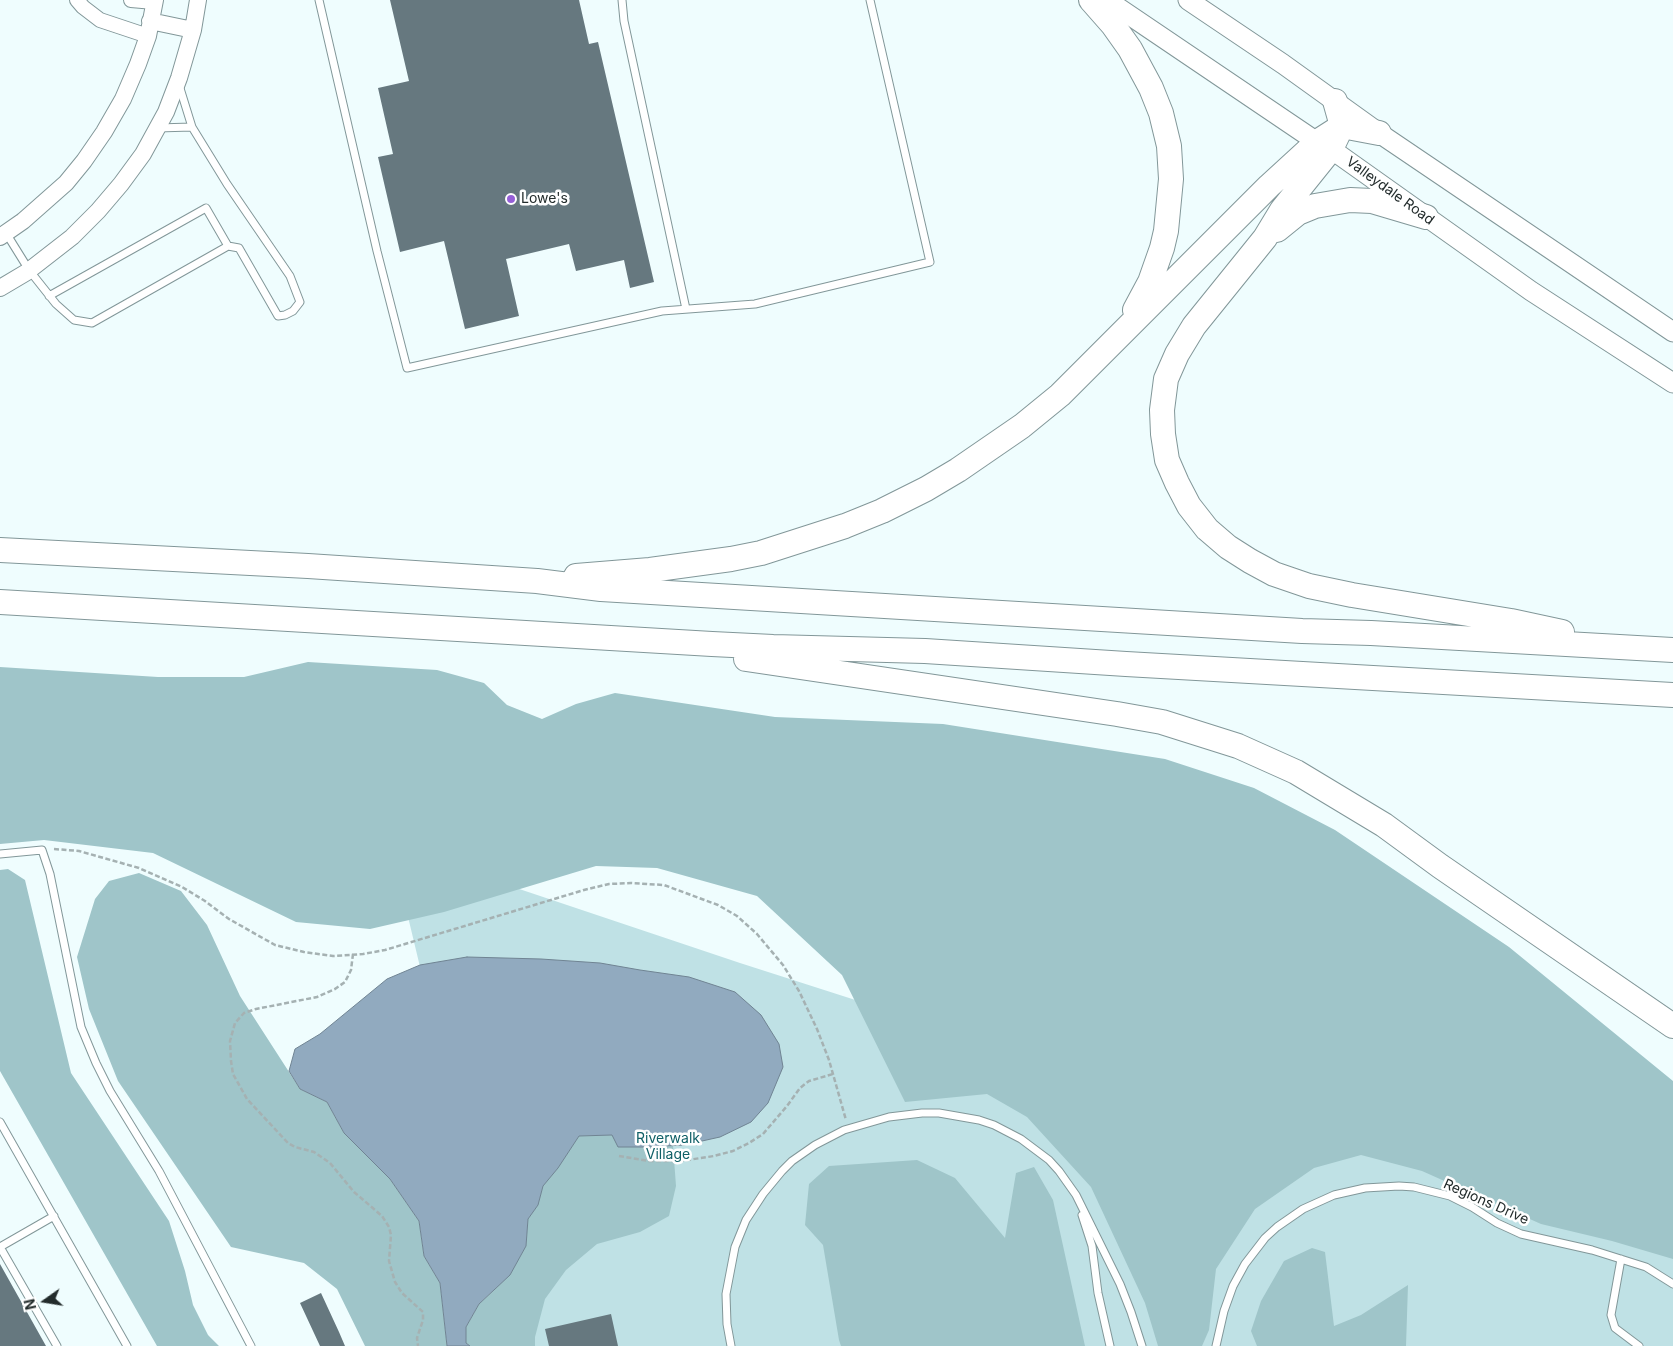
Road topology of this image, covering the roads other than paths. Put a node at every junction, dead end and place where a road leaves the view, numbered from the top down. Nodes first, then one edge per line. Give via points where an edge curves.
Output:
1 (77, 0) edge
2 (131, 0) edge
3 (198, 0) edge
4 (319, 0) edge
5 (622, 0) edge
6 (870, 0) edge
7 (1091, 0) edge
8 (1107, 0) edge
9 (1188, 0) edge
10 (154, 1) edge
11 (149, 29) junction
12 (193, 30) junction
13 (178, 81) junction
14 (1336, 101) junction
15 (192, 126) junction
16 (1342, 126) junction
17 (157, 128) junction
18 (1379, 133) junction
19 (1324, 145) junction
20 (1426, 218) junction
21 (3, 235) edge
22 (1265, 238) junction
23 (228, 246) junction
24 (29, 270) junction
25 (0, 288) edge
26 (49, 296) junction
27 (686, 310) junction
28 (1128, 326) junction
29 (1673, 332) edge
30 (1673, 383) edge
31 (0, 550) edge
32 (537, 581) junction
33 (0, 602) edge
34 (649, 640) junction
35 (1604, 646) junction
36 (1673, 650) edge
37 (1673, 695) edge
38 (0, 854) edge
39 (1673, 1026) edge
40 (0, 1122) edge
41 (1076, 1195) junction
42 (54, 1216) junction
43 (0, 1247) edge
44 (1621, 1259) junction
45 (1673, 1284) edge
46 (57, 1346) edge
47 (127, 1346) edge
48 (251, 1346) edge
49 (731, 1346) edge
50 (1110, 1346) edge
51 (1142, 1346) edge
52 (1216, 1346) edge
53 (1639, 1346) edge

1 - 11 street via 100,20
2 - 10 street
3 - 12 street
4 - 27 lane via 407,368 662,311
5 - 27 lane
6 - 27 lane via 930,262 755,304
7 - 28 highway via 1130,49 1151,88 1169,146 1171,179 1166,231 1150,282
8 - 19 main road, Valleydale Road
9 - 14 main road
10 - 11 street
11 - 12 street
11 - 21 street via 123,99 84,161 44,203
12 - 13 street
13 - 15 lane
13 - 17 street
14 - 16 highway
14 - 18 main road
15 - 17 lane
15 - 23 lane via 290,276 300,302 293,310 278,316 239,248
16 - 18 highway
16 - 19 highway
17 - 24 street via 143,154 98,211 72,237
18 - 29 main road
19 - 20 main road, Valleydale Road
19 - 22 highway
19 - 28 highway via 1270,186
20 - 22 highway via 1372,201 1350,200 1315,206 1298,213
20 - 30 main road, Valleydale Road
21 - 24 lane
22 - 35 highway via 1194,326 1166,379 1162,410 1167,460 1189,506 1207,529 1250,561 1274,574 1309,586 1511,621 1563,632
23 - 26 lane via 92,323 74,320
23 - 26 lane via 206,208
24 - 25 street
24 - 26 lane
28 - 32 highway via 1060,395 1022,426 958,470 882,511 806,540 731,560
31 - 32 highway
32 - 35 highway via 601,589
33 - 34 highway
34 - 37 highway via 924,651
34 - 39 highway via 748,660 1162,722 1238,746 1296,772 1384,825
35 - 36 highway
38 - 48 lane via 42,850 50,874 81,1027 96,1063 159,1171
40 - 42 lane
41 - 49 lane via 1059,1171 1036,1150 1021,1139 979,1120 953,1114 922,1113 889,1117 849,1128 792,1161 763,1194 746,1220 735,1247 726,1294
41 - 50 lane via 1092,1246
41 - 51 lane via 1120,1284
42 - 43 lane
42 - 47 lane
43 - 46 lane
44 - 45 lane, Regions Drive via 1646,1267
44 - 52 lane, Regions Drive via 1521,1234 1450,1196 1414,1187 1355,1189 1327,1197 1303,1209 1277,1227 1255,1250 1233,1286
44 - 53 lane via 1611,1315 1615,1328

